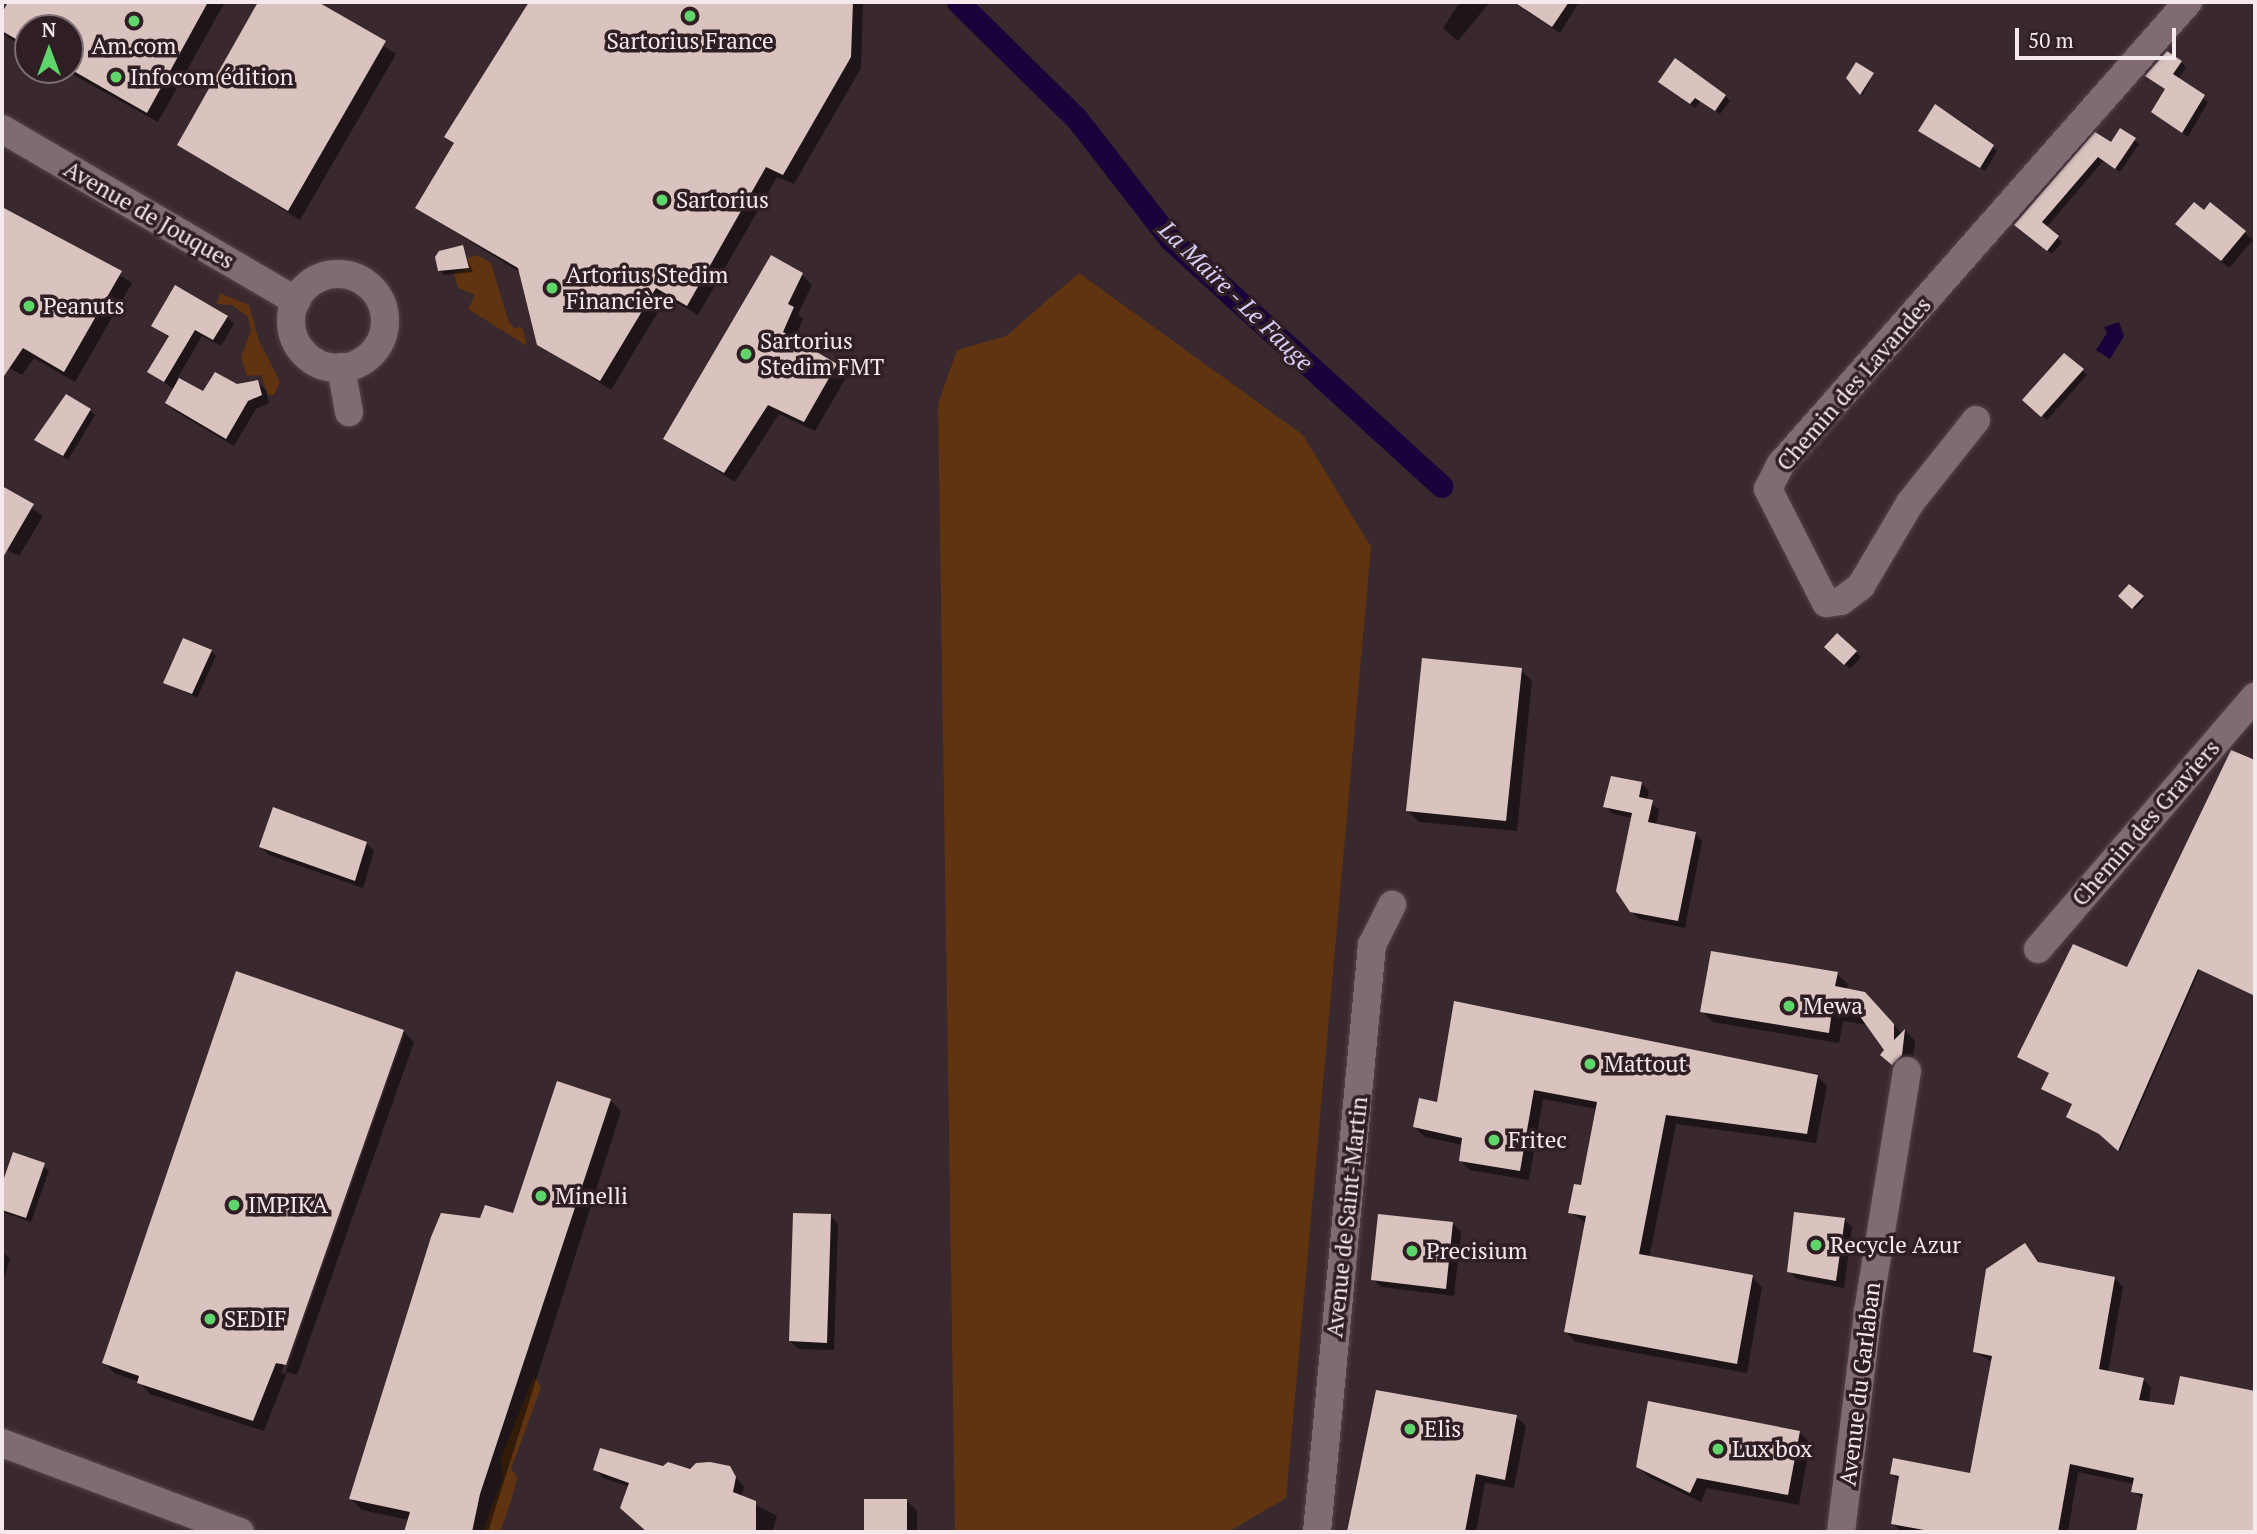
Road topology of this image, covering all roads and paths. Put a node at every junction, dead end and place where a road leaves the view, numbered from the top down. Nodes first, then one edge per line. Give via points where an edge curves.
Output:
1 (2188, 2) edge
2 (2, 129) edge
3 (296, 301) junction
4 (341, 367) junction
5 (349, 412) dead end
6 (1976, 420) dead end
7 (2255, 697) edge
8 (1392, 905) dead end
9 (2038, 949) dead end
10 (1907, 1071) dead end
11 (2, 1443) edge
12 (240, 1532) edge
13 (1317, 1532) edge
14 (1841, 1532) edge

1 - 6 street, Chemin des Lavandes via 1781,464 1768,489 1826,603 1841,601 1861,586 1910,503
2 - 3 street, Avenue de Jouques
3 - 4 street via 291,323 297,345 317,363
3 - 4 street via 305,288 339,274 355,277 379,297 385,316 378,347 356,365
4 - 5 street
7 - 9 street, Chemin des Graviers
8 - 13 street, Avenue de Saint-Martin via 1372,945
10 - 14 street, Avenue du Garlaban via 1868,1312
11 - 12 street

